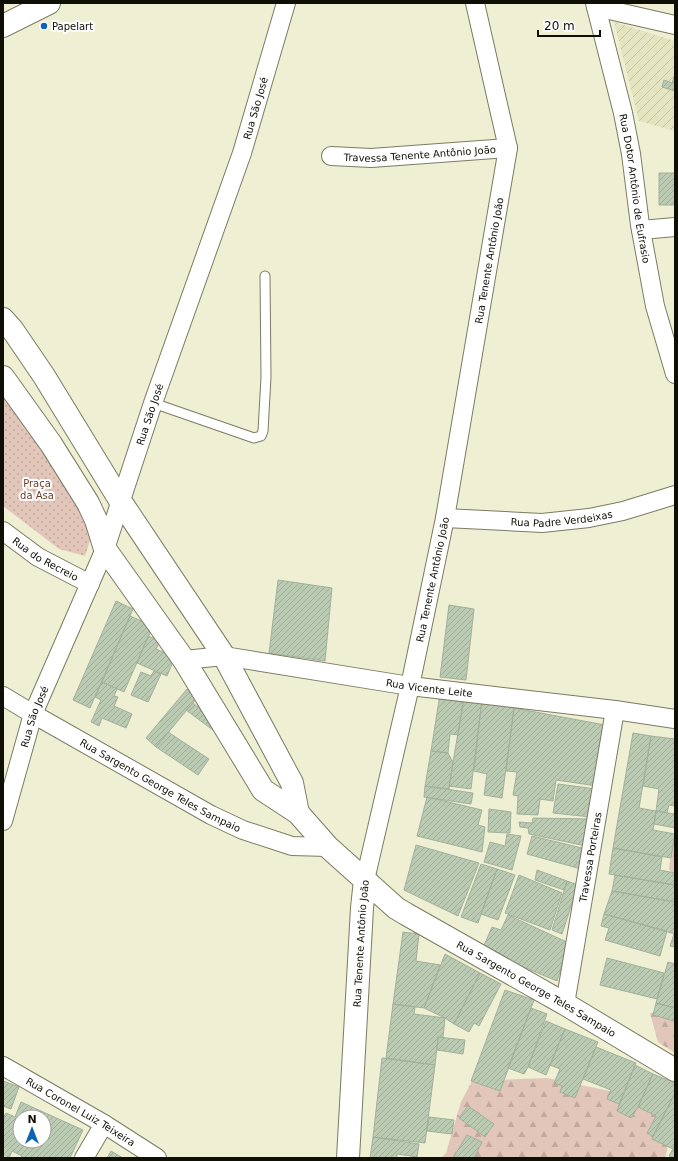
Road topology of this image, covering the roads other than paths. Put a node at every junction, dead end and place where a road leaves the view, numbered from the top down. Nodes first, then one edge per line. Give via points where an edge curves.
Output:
1 (49, 3) edge
2 (286, 3) edge
3 (475, 3) edge
4 (596, 5) edge
5 (675, 24) edge
6 (3, 26) edge
7 (508, 148) junction
8 (331, 156) dead end
9 (675, 227) edge
10 (641, 230) junction
11 (264, 276) dead end
12 (3, 319) edge
13 (675, 374) edge
14 (3, 377) edge
15 (153, 403) junction
16 (675, 495) edge
17 (121, 502) junction
18 (445, 518) junction
19 (3, 531) edge
20 (105, 549) junction
21 (90, 584) junction
22 (224, 656) junction
23 (184, 660) junction
24 (410, 686) junction
25 (3, 696) edge
26 (615, 710) junction
27 (34, 714) junction
28 (675, 719) edge
29 (298, 812) junction
30 (3, 821) edge
31 (328, 847) junction
32 (365, 880) junction
33 (565, 1004) junction
34 (3, 1066) edge
35 (675, 1070) edge
36 (104, 1124) junction
37 (84, 1158) edge
38 (157, 1158) edge
39 (348, 1158) edge

1 - 6 main road
2 - 15 street, Rua São José via 242,153
3 - 7 street, Rua Tenente Antônio João
4 - 5 street
4 - 10 street, Rua Dotor Antônio de Eufrasio via 623,113
7 - 8 street, Travessa Tenente Antônio João via 371,158
7 - 18 street, Rua Tenente Antônio João
9 - 10 street
10 - 13 street, Rua Dotor Antônio de Eufrasio via 655,306
11 - 15 lane via 266,377 264,431 261,436 250,437
12 - 17 main road via 44,376
14 - 20 main road via 51,444 88,503
15 - 17 street, Rua São José
16 - 18 street, Rua Padre Verdeixas via 623,512 542,523
17 - 20 street, Rua São José
17 - 22 main road
18 - 24 street, Rua Tenente Antônio João
19 - 21 street, Rua do Recreio via 38,557
20 - 21 street, Rua São José
20 - 23 main road
21 - 27 street, Rua São José
22 - 23 street, Rua Vicente Leite
22 - 24 street, Rua Vicente Leite
22 - 29 main road via 292,783
23 - 29 main road via 264,790
24 - 26 street, Rua Vicente Leite
24 - 32 street, Rua Tenente Antônio João
25 - 27 street, Rua Sargento George Teles Sampaio
26 - 28 street, Rua Vicente Leite
26 - 33 street, Travessa Porteiras
27 - 30 street, Rua São José
27 - 31 street, Rua Sargento George Teles Sampaio via 211,815 243,830 292,846
29 - 31 main road, Rua Sargento George Teles Sampaio
31 - 32 main road, Rua Sargento George Teles Sampaio
32 - 33 main road, Rua Sargento George Teles Sampaio via 396,908
32 - 39 main road, Rua Tenente Antônio João
33 - 35 main road, Rua Sargento George Teles Sampaio
34 - 36 street, Rua Coronel Luiz Teixeira
36 - 37 street
36 - 38 street, Rua Coronel Luiz Teixeira

